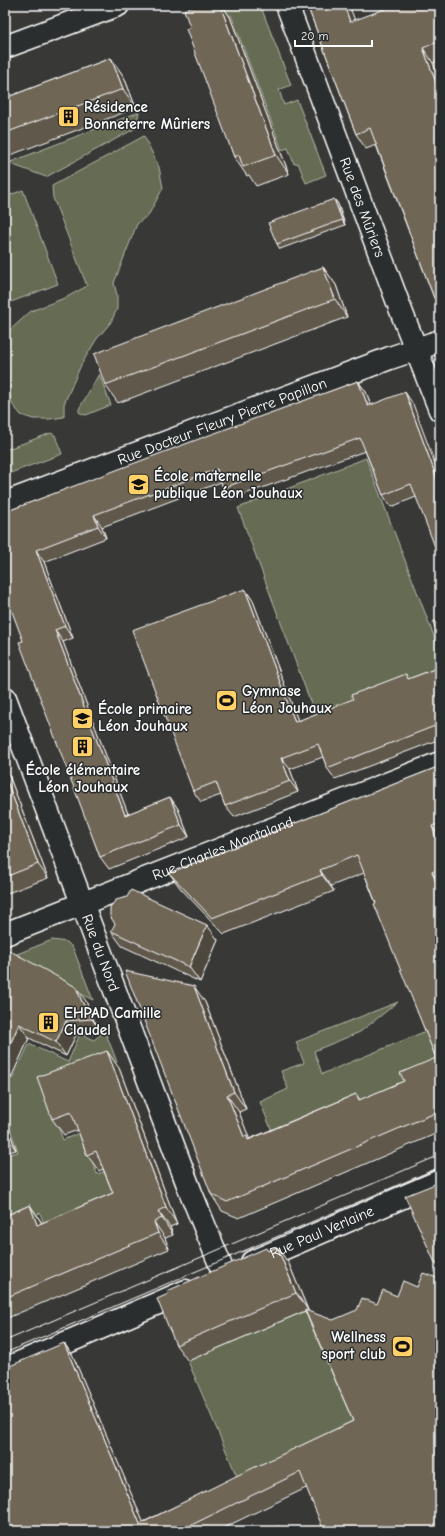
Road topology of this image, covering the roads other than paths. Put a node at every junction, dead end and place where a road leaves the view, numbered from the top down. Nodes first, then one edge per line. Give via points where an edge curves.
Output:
1 (118, 5) edge
2 (287, 5) edge
3 (5, 47) edge
4 (440, 341) edge
5 (416, 349) junction
6 (440, 410) edge
7 (5, 504) edge
8 (5, 698) edge
9 (440, 763) edge
10 (83, 904) junction
11 (5, 934) edge
12 (440, 1181) edge
13 (224, 1274) junction
14 (5, 1369) edge

1 - 3 street
2 - 5 street, Rue des Mûriers
4 - 5 street, Rue Docteur Fleury Pierre Papillon
5 - 6 street, Rue des Mûriers
5 - 7 street, Rue Docteur Fleury Pierre Papillon
8 - 10 street, Rue du Nord
9 - 10 street, Rue Charles Montaland
10 - 11 street, Rue Charles Montaland
10 - 13 street, Rue du Nord
12 - 13 street, Rue Paul Verlaine
13 - 14 street, Rue Paul Verlaine

